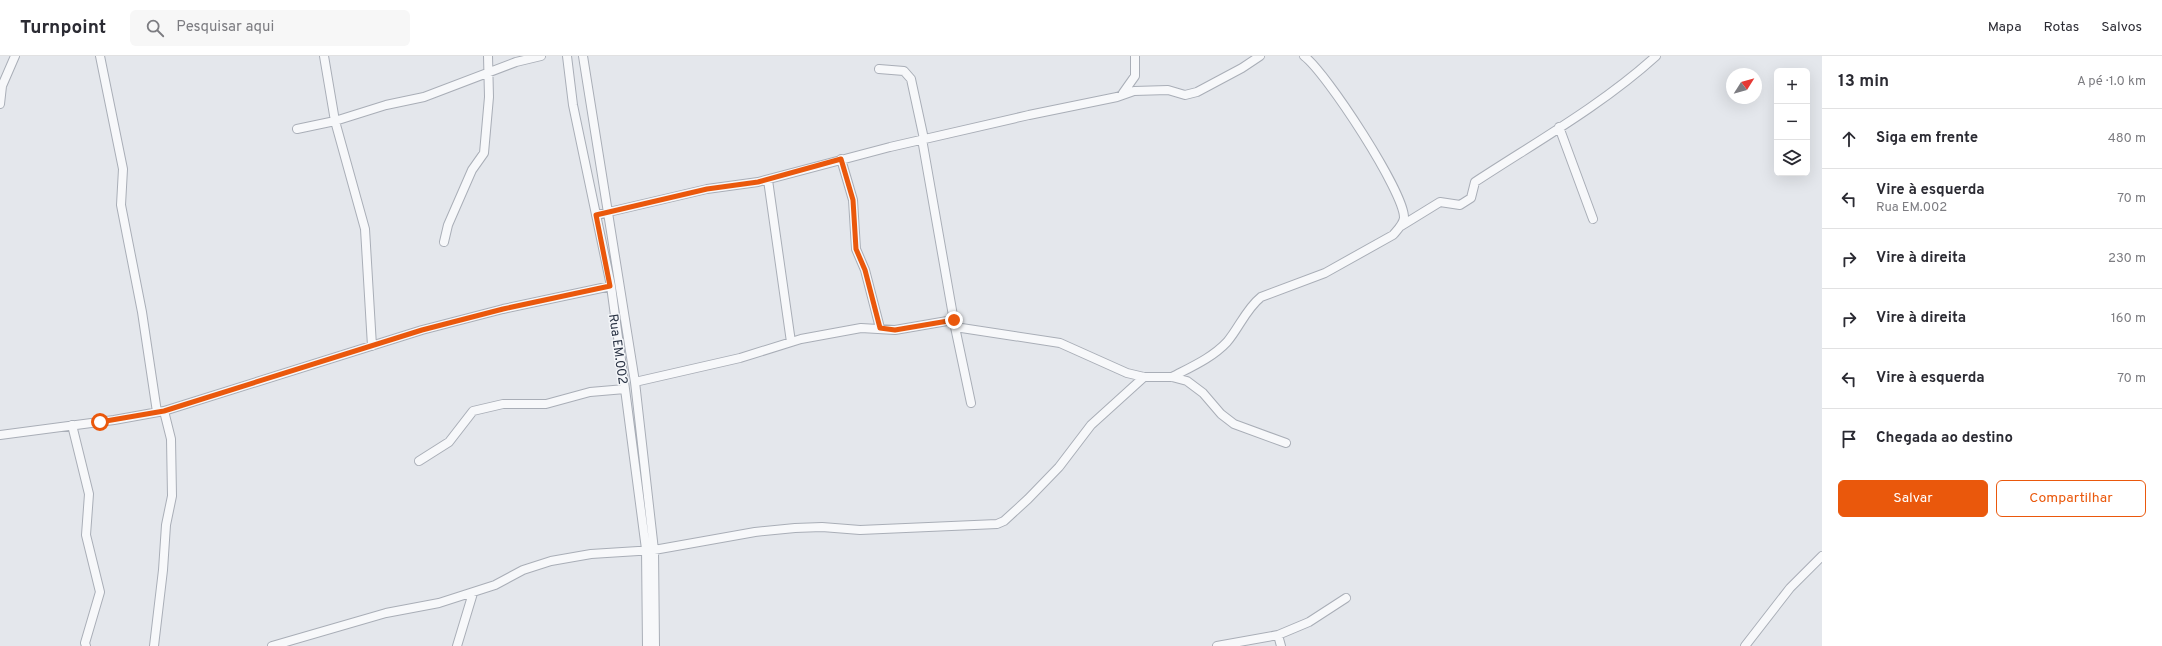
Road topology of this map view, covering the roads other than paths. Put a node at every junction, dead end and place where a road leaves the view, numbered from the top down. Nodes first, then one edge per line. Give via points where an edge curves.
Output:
1 (15, 56) edge
2 (100, 56) edge
3 (324, 56) edge
4 (488, 56) edge
5 (540, 56) edge
6 (567, 56) edge
7 (583, 56) edge
8 (1135, 56) edge
9 (1260, 56) edge
10 (1304, 56) edge
11 (1656, 56) edge
12 (879, 69) dead end
13 (488, 74) junction
14 (1122, 95) junction
15 (0, 104) edge
16 (335, 121) junction
17 (1559, 127) junction
18 (297, 129) dead end
19 (923, 139) junction
20 (841, 159) junction
21 (768, 180) junction
22 (608, 212) junction
23 (596, 215) junction
24 (1593, 219) dead end
25 (1401, 226) junction
26 (444, 242) dead end
27 (610, 286) junction
28 (954, 323) junction
29 (880, 328) junction
30 (791, 342) junction
31 (372, 346) junction
32 (1144, 377) junction
33 (1172, 377) junction
34 (635, 382) junction
35 (625, 389) junction
36 (971, 403) dead end
37 (160, 412) junction
38 (72, 425) junction
39 (0, 435) edge
40 (1286, 443) dead end
41 (419, 461) dead end
42 (646, 549) junction
43 (654, 550) junction
44 (1822, 556) edge
45 (473, 592) junction
46 (1346, 598) dead end
47 (1278, 635) junction
48 (86, 646) edge
49 (154, 646) edge
50 (272, 646) edge
51 (457, 646) edge
52 (647, 646) edge
53 (656, 646) edge
54 (1217, 646) edge
55 (1281, 646) edge
56 (1745, 646) edge

1 - 15 street via 2,86
2 - 37 street via 123,169 122,205
3 - 16 street
4 - 13 street
5 - 13 street via 516,62
6 - 23 street, Rua EM.002 via 573,105
7 - 22 street, Rua EM.002
8 - 14 street via 1135,76
9 - 14 street via 1197,92 1185,95 1168,90 1150,89
10 - 25 street via 1327,80 1374,152 1402,206 1404,218
11 - 17 street via 1642,69
12 - 19 street via 904,71 911,79
13 - 16 street via 424,97 386,105
13 - 26 street via 489,97 484,153 472,170 448,225
14 - 19 street
16 - 18 street
16 - 31 street via 365,229
17 - 24 street
17 - 25 street via 1475,182 1471,198 1460,205 1440,202
19 - 20 street
19 - 28 street
20 - 21 street
20 - 29 street via 853,200 856,249 865,270
21 - 22 street via 707,189
21 - 30 street
22 - 23 street
22 - 34 street, Rua EM.002
23 - 27 street, Rua EM.002
25 - 33 street via 1393,235 1325,273 1261,297 1254,302 1217,352
27 - 31 street via 503,309
27 - 35 street, Rua EM.002
28 - 29 street via 895,330
28 - 32 street via 1060,343 1127,373
28 - 36 street
29 - 30 street via 861,328
30 - 34 street via 740,358
31 - 37 street
32 - 33 street
32 - 43 street via 1091,425 1059,467 1033,493 1004,521 997,524 860,530 795,528 755,532
33 - 40 street via 1186,381 1203,392 1234,424
34 - 43 street, Rua EM.002
35 - 41 street via 590,392 546,404 503,404 473,412 449,442
35 - 42 street, Rua EM.002
37 - 38 street
37 - 49 street via 171,439 172,496 166,525
38 - 39 street
38 - 48 street via 89,494 86,535 100,592 84,643
42 - 43 street
42 - 45 street via 551,561
42 - 52 street, Rua EM.002
43 - 53 street, Rua EM.002
44 - 56 street via 1790,588
45 - 50 street via 439,603 386,613
45 - 51 street
46 - 47 street via 1308,622
47 - 54 street
47 - 55 street

